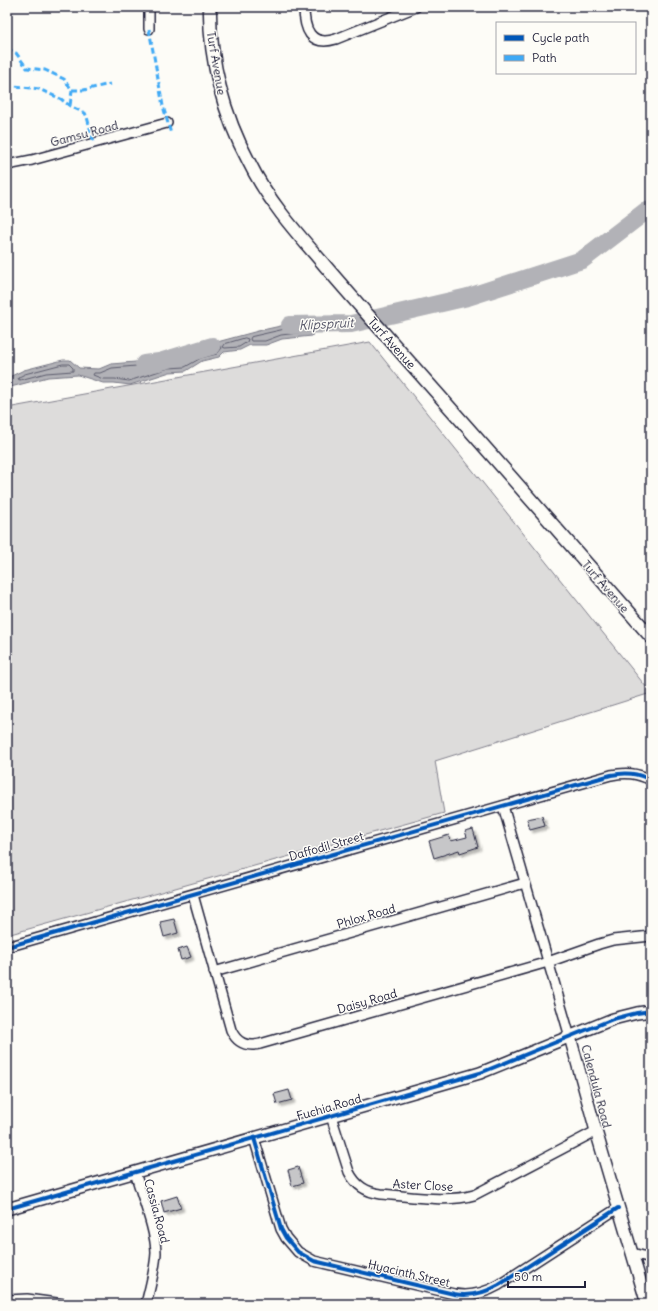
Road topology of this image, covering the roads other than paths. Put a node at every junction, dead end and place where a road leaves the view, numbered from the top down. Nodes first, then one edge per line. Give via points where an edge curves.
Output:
1 (149, 7) edge
2 (210, 7) edge
3 (304, 7) edge
4 (416, 7) edge
5 (149, 29) dead end
6 (167, 123) dead end
7 (7, 165) edge
8 (651, 637) edge
9 (651, 780) edge
10 (503, 806) junction
11 (525, 883) junction
12 (193, 895) junction
13 (651, 936) edge
14 (7, 947) edge
15 (548, 962) junction
16 (214, 972) junction
17 (651, 1011) edge
18 (570, 1037) junction
19 (331, 1116) junction
20 (596, 1131) junction
21 (254, 1138) junction
22 (134, 1172) junction
23 (618, 1208) junction
24 (7, 1209) edge
25 (632, 1253) junction
26 (651, 1258) edge
27 (7, 1300) edge
28 (648, 1303) edge
29 (64, 1304) edge
30 (146, 1304) edge

1 - 5 street
2 - 8 main road, Turf Avenue via 212,44 219,82 230,118 249,164 274,204 342,286
3 - 4 street via 309,34 324,42
6 - 7 street, Gamsu Road
9 - 10 street, Daffodil Street via 632,773 619,774
10 - 11 street, Calendula Road
10 - 12 street, Daffodil Street
11 - 15 street, Calendula Road
11 - 16 street, Phlox Road
12 - 14 street, Daffodil Street
12 - 16 street, Daisy Road
13 - 15 street, Daisy Road via 613,940
15 - 16 street, Daisy Road via 255,1045 243,1044 233,1035
15 - 18 street, Calendula Road
17 - 18 street, Fuchia Road via 613,1019
18 - 19 street, Fuchia Road via 480,1073
18 - 20 street, Calendula Road
19 - 20 street, Aster Close via 349,1172 359,1186 373,1193 455,1199 474,1195
19 - 21 street, Fuchia Road
20 - 23 street, Calendula Road
21 - 22 street, Fuchia Road
21 - 23 street, Hyacinth Street via 277,1219 286,1238 298,1252 314,1261 454,1294 484,1293
22 - 24 street, Fuchia Road
22 - 30 street, Cassia Road via 156,1251
23 - 25 street, Calendula Road
25 - 26 street
25 - 28 street, Calendula Road
27 - 29 street via 27,1299

